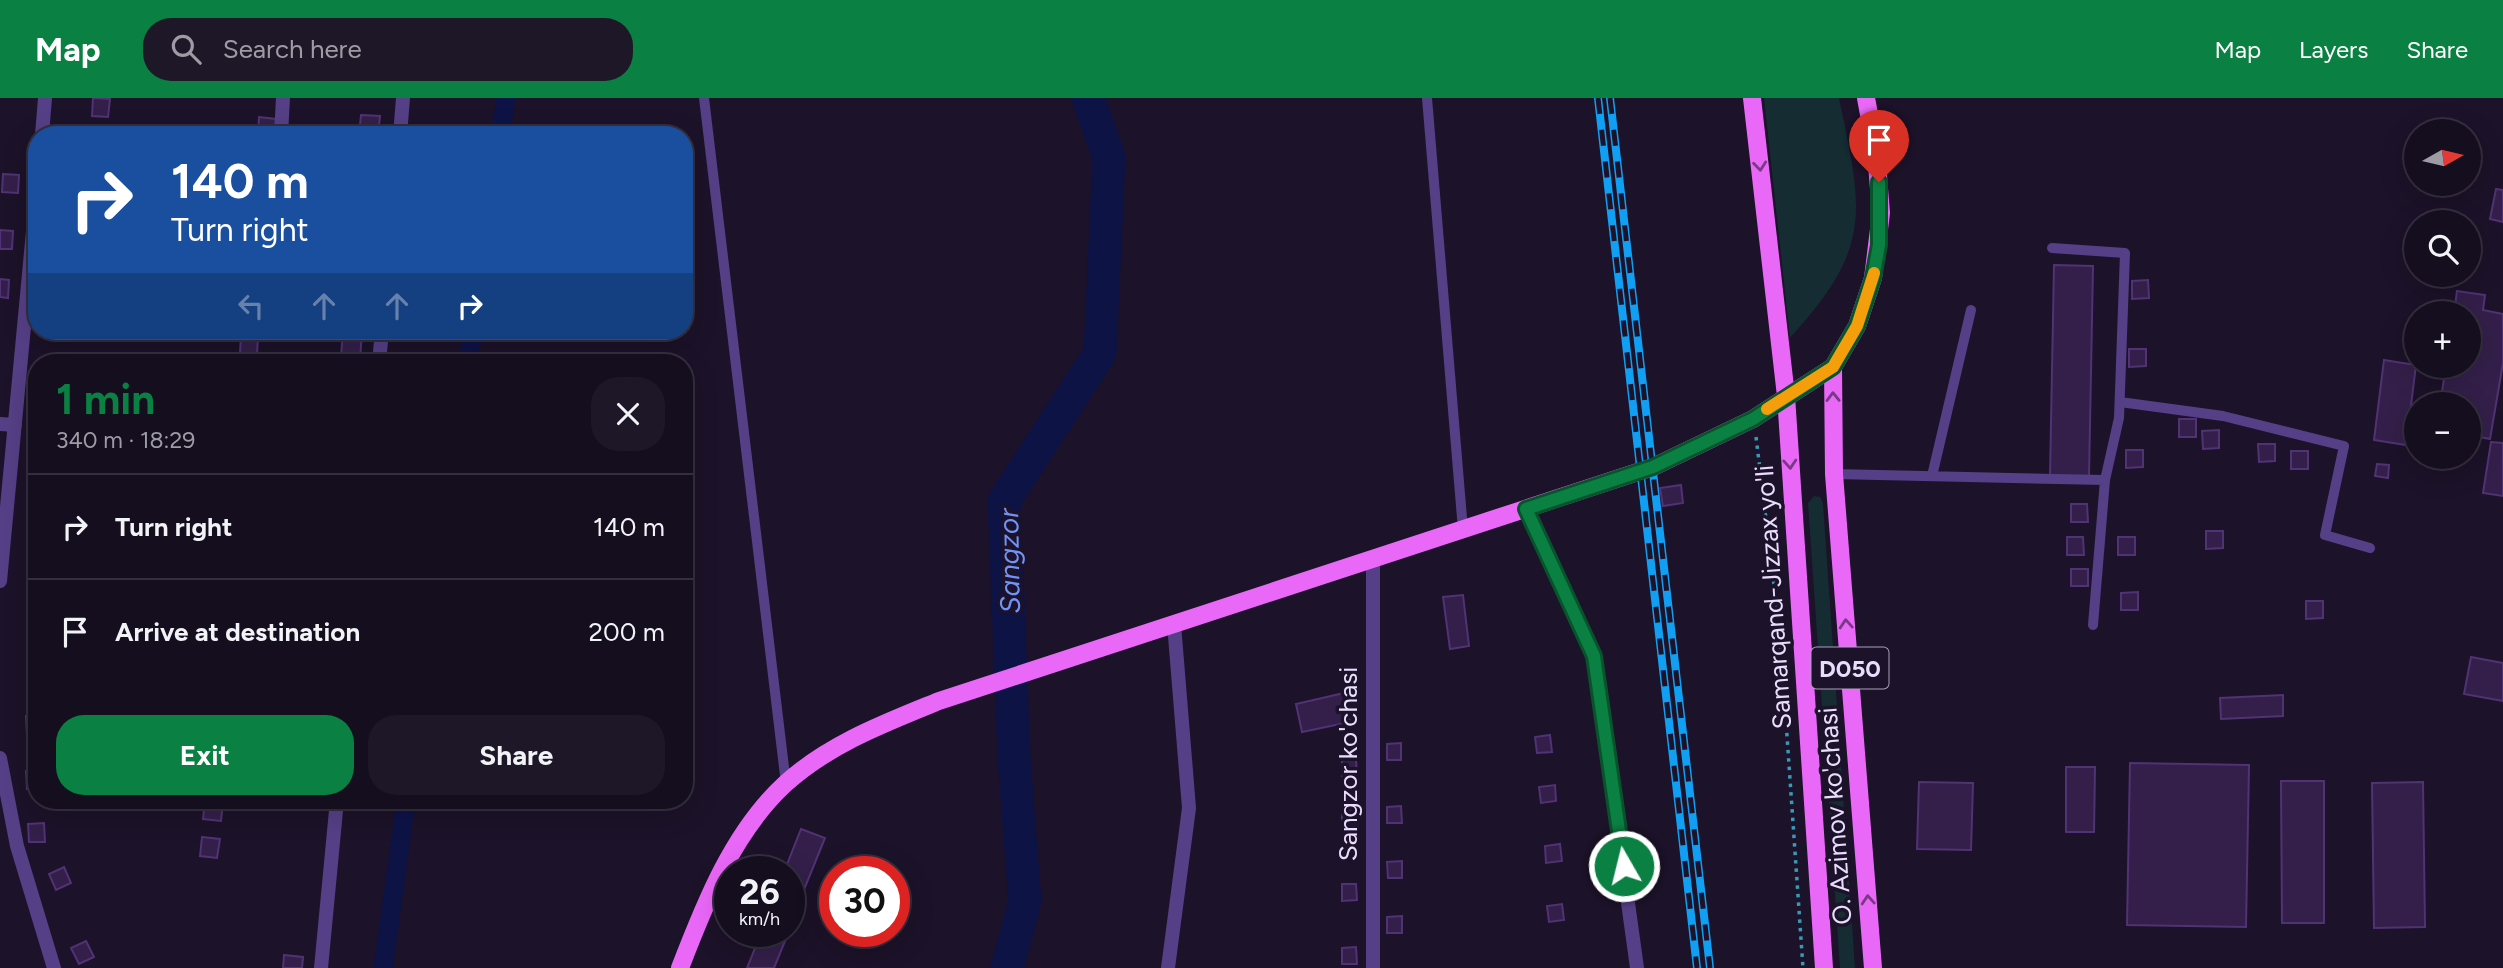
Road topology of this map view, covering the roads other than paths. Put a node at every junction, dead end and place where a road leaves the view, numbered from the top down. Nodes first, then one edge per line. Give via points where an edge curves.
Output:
1 (45, 98) edge
2 (284, 98) edge
3 (403, 98) edge
4 (704, 98) edge
5 (1427, 98) edge
6 (1752, 98) edge
7 (1866, 98) edge
8 (43, 126) edge
9 (282, 126) edge
10 (401, 126) edge
11 (2052, 248) dead end
12 (28, 260) edge
13 (1971, 310) dead end
14 (1833, 367) junction
15 (1786, 396) junction
16 (2120, 402) junction
17 (7, 424) edge
18 (1834, 474) junction
19 (1932, 476) junction
20 (2105, 480) junction
21 (1526, 509) junction
22 (1463, 530) junction
23 (2370, 548) dead end
24 (1373, 559) junction
25 (0, 580) edge
26 (1174, 624) junction
27 (2093, 625) dead end
28 (0, 758) edge
29 (786, 784) junction
30 (336, 809) edge
31 (54, 968) edge
32 (321, 968) edge
33 (680, 968) edge
34 (1168, 968) edge
35 (1373, 968) edge
36 (1637, 968) edge
37 (1824, 968) edge
38 (1873, 968) edge

1 - 8 street
2 - 9 street
3 - 10 street
4 - 29 lane
5 - 22 lane
6 -> 15 main road, Samarqand-Jizzax yo'li / D050
7 - 14 main road, D050 via 1879,182 1879,245 1861,314
11 - 16 lane via 2125,253
12 - 17 street
13 - 19 lane
14 - 15 main road
18 -> 14 main road, O. Azimov ko'chasi / D050
15 - 21 main road via 1753,419 1653,467
15 -> 37 main road, Samarqand-Jizzax yo'li / D050
16 - 20 lane
16 - 23 lane via 2223,416 2344,446 2325,535
17 - 25 street
18 - 19 lane
38 -> 18 main road, O. Azimov ko'chasi / D050
19 - 20 lane
20 - 27 lane
21 - 22 main road
21 - 36 street via 1594,656
22 - 24 main road
24 - 26 main road
24 - 35 street, Sangzor ko'chasi
26 - 29 main road via 939,701 861,734
26 - 34 street via 1189,808
28 - 31 street via 17,846
29 - 33 main road via 732,854
30 - 32 street

